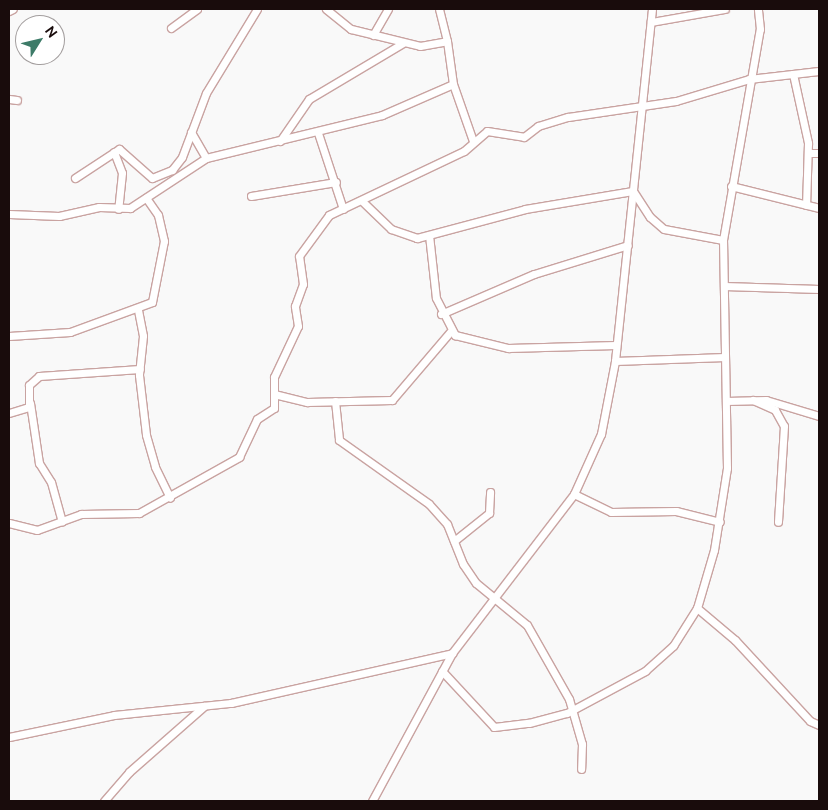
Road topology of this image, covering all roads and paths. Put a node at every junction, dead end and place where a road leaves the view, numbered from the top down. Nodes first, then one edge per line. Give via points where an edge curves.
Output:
1 (13, 9) edge
2 (197, 9) edge
3 (257, 9) edge
4 (326, 9) edge
5 (388, 9) edge
6 (439, 9) edge
7 (652, 9) edge
8 (725, 9) edge
9 (758, 9) edge
10 (9, 11) edge
11 (651, 22) junction
12 (171, 28) dead end
13 (372, 35) junction
14 (447, 41) junction
15 (403, 43) junction
16 (819, 72) edge
17 (793, 74) junction
18 (749, 79) junction
19 (453, 84) junction
20 (644, 105) junction
21 (191, 132) junction
22 (318, 133) junction
23 (473, 140) junction
24 (280, 141) junction
25 (114, 152) junction
26 (808, 153) junction
27 (819, 153) edge
28 (206, 158) junction
29 (76, 178) dead end
30 (336, 182) junction
31 (731, 186) junction
32 (633, 191) junction
33 (251, 196) dead end
34 (146, 198) junction
35 (363, 202) junction
36 (806, 205) junction
37 (819, 208) edge
38 (118, 209) junction
39 (343, 209) junction
40 (9, 214) edge
41 (429, 235) junction
42 (723, 240) junction
43 (628, 245) junction
44 (724, 286) junction
45 (819, 289) edge
46 (138, 310) junction
47 (441, 314) junction
48 (450, 332) junction
49 (9, 336) edge
50 (616, 345) junction
51 (725, 357) junction
52 (615, 361) junction
53 (140, 369) junction
54 (274, 394) junction
55 (753, 400) junction
56 (335, 401) junction
57 (30, 402) junction
58 (726, 402) junction
59 (9, 413) edge
60 (819, 416) edge
61 (490, 492) dead end
62 (574, 494) junction
63 (170, 498) junction
64 (62, 522) junction
65 (720, 522) junction
66 (778, 522) dead end
67 (9, 523) edge
68 (454, 541) junction
69 (494, 596) junction
70 (697, 608) junction
71 (452, 653) junction
72 (442, 671) junction
73 (205, 706) junction
74 (573, 710) junction
75 (819, 724) edge
76 (9, 737) edge
77 (581, 769) dead end
78 (104, 801) edge
79 (372, 801) edge

1 - 10 street
2 - 12 street
3 - 21 street via 206,93
4 - 13 street via 344,26
5 - 13 street
6 - 14 street
7 - 11 street
8 - 11 street
9 - 18 street via 760,29
11 - 20 street
13 - 15 street
14 - 15 street via 420,46
14 - 19 street
15 - 24 street via 309,99
16 - 17 street
17 - 18 street
17 - 26 street
18 - 20 street via 676,101
18 - 31 street
19 - 22 street via 396,111
19 - 23 street
20 - 23 street via 568,117 538,126 524,137 487,131
20 - 32 street
21 - 25 street via 178,164 159,177 145,173 125,150
21 - 28 street
22 - 24 street
22 - 30 street
23 - 35 street via 464,151
24 - 28 street
25 - 29 street
25 - 38 street via 122,173
26 - 27 street
26 - 36 street
28 - 34 street
30 - 33 street
30 - 39 street
31 - 36 street
31 - 42 street
32 - 41 street via 525,209
32 - 42 street via 650,217 664,228
32 - 43 street
34 - 38 street
34 - 46 street via 158,215 164,241 154,273 155,298
35 - 39 street
35 - 41 street via 404,236
36 - 37 street
38 - 40 street via 99,208 59,216
39 - 54 street via 321,221 299,256 303,284 295,306 298,326 276,370
41 - 47 street
42 - 44 street
43 - 47 street via 534,274
43 - 50 street
44 - 45 street
44 - 51 street
46 - 49 street via 70,332
46 - 53 street via 143,336
47 - 48 street
48 - 50 street via 508,348
48 - 56 street via 421,361 399,396 386,402
50 - 52 street
51 - 52 street
51 - 58 street
52 - 62 street via 604,425
53 - 57 street via 38,376 29,385
53 - 63 street via 150,456
54 - 56 street via 297,402
54 - 63 street via 273,412 257,419 239,457
55 - 58 street
55 - 60 street via 784,403
55 - 66 street via 775,410 784,426
56 - 68 street via 339,440 429,504 447,524
57 - 59 street via 27,409
57 - 64 street via 39,463 51,482
58 - 65 street via 729,448
61 - 68 street via 489,514
62 - 65 street via 611,512 676,511
62 - 69 street
63 - 64 street via 139,513 81,514
64 - 67 street via 37,530
65 - 70 street
68 - 69 street via 466,570
69 - 71 street
69 - 74 street via 527,625
70 - 74 street via 658,660
70 - 75 street via 735,640 810,721
71 - 72 street
71 - 73 street
72 - 74 street via 489,724 500,730
72 - 79 street
73 - 76 street via 98,718
73 - 78 street via 129,772
74 - 77 street via 582,744

